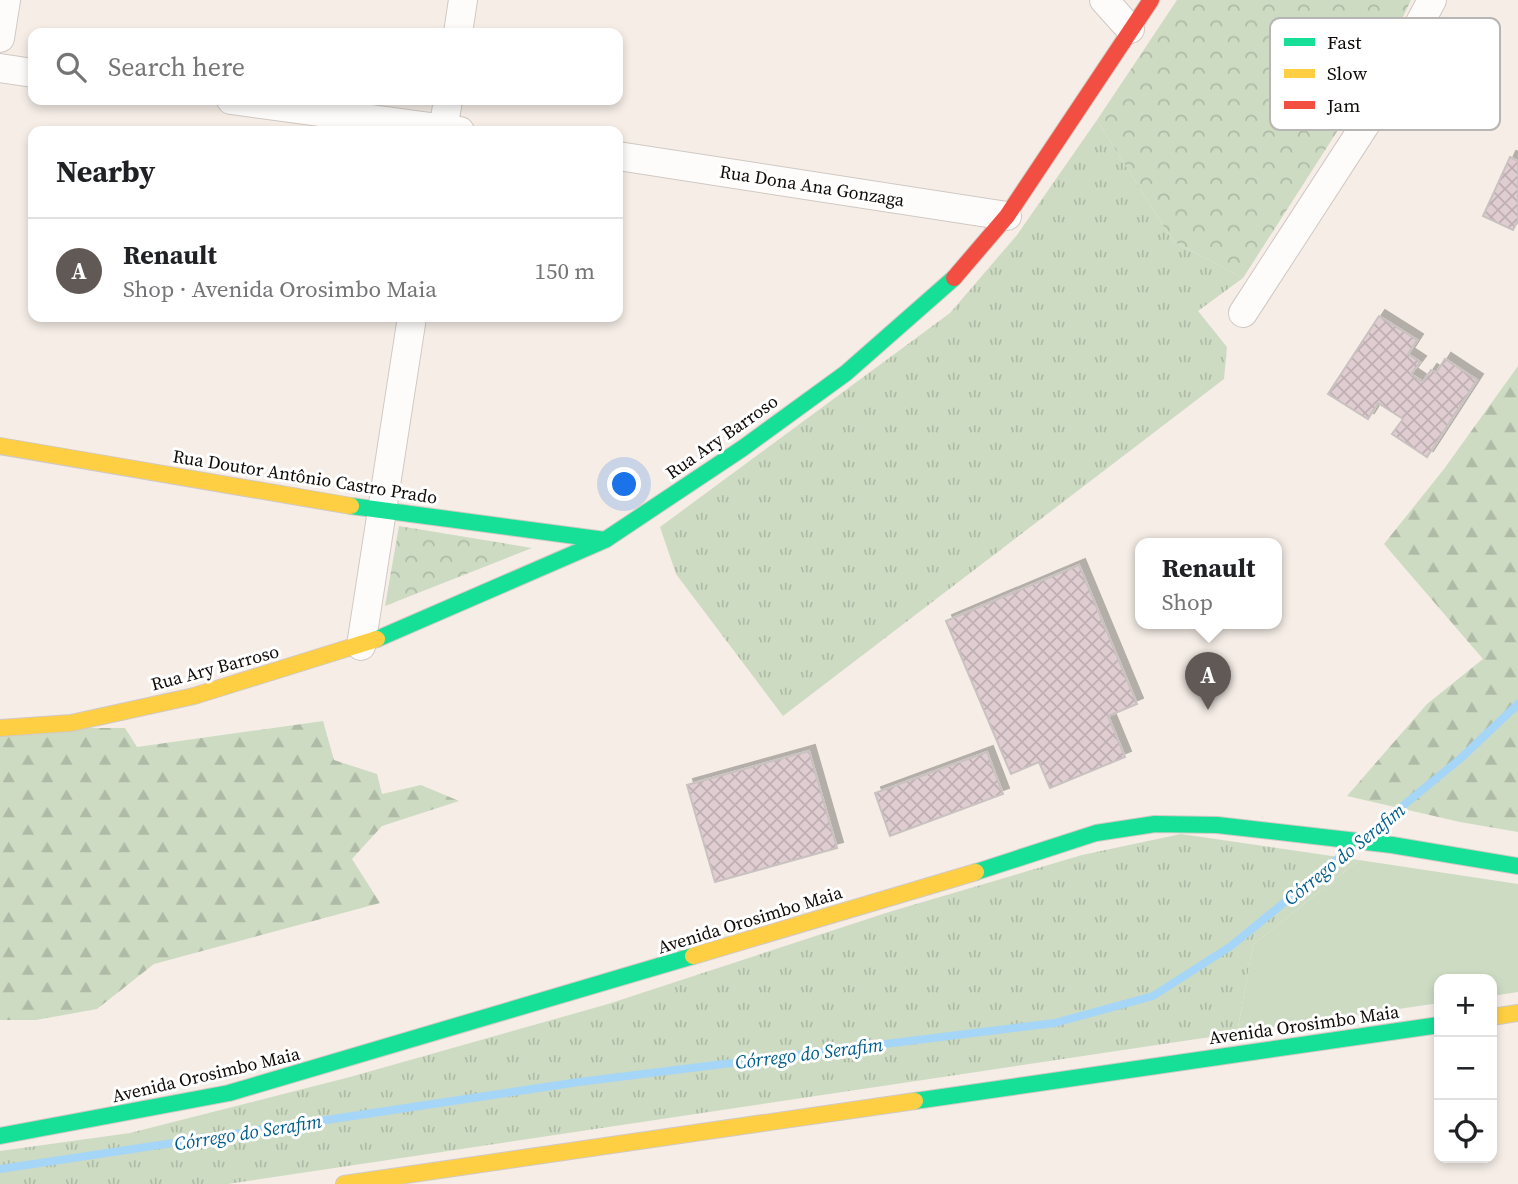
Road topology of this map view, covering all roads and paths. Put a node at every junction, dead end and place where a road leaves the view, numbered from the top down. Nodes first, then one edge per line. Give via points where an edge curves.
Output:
1 (6, 0) edge
2 (463, 0) edge
3 (1104, 0) edge
4 (1151, 0) edge
5 (1432, 0) edge
6 (1422, 18) edge
7 (459, 28) edge
8 (1130, 29) junction
9 (0, 38) edge
10 (0, 68) edge
11 (28, 72) edge
12 (267, 105) edge
13 (448, 105) edge
14 (420, 126) edge
15 (449, 126) edge
16 (1362, 130) edge
17 (623, 157) edge
18 (1007, 216) junction
19 (1243, 313) dead end
20 (411, 322) edge
21 (0, 446) edge
22 (380, 511) junction
23 (605, 540) junction
24 (361, 646) junction
25 (0, 728) edge
26 (1518, 866) edge
27 (1518, 1013) edge
28 (1497, 1016) edge
29 (1434, 1026) edge
30 (0, 1136) edge
31 (344, 1184) edge

1 - 9 street
2 - 7 street
3 - 8 street
4 - 8 main road, Rua Ary Barroso
5 - 6 street
8 - 18 main road, Rua Ary Barroso
10 - 11 street
12 - 14 street
13 - 15 street
16 - 19 street
17 - 18 street, Rua Dona Ana Gonzaga
18 - 23 main road, Rua Ary Barroso via 949,283 846,373
20 - 22 street
21 - 22 main road, Rua Doutor Antônio Castro Prado
22 - 23 main road, Rua Doutor Antônio Castro Prado
22 - 24 street
23 - 24 main road, Rua Ary Barroso
24 - 25 main road, Rua Ary Barroso via 194,696 71,723
26 - 30 main road, Avenida Orosimbo Maia via 1392,845 1217,825 1155,824 1096,833 242,1089
27 - 28 main road
29 - 31 main road, Avenida Orosimbo Maia

